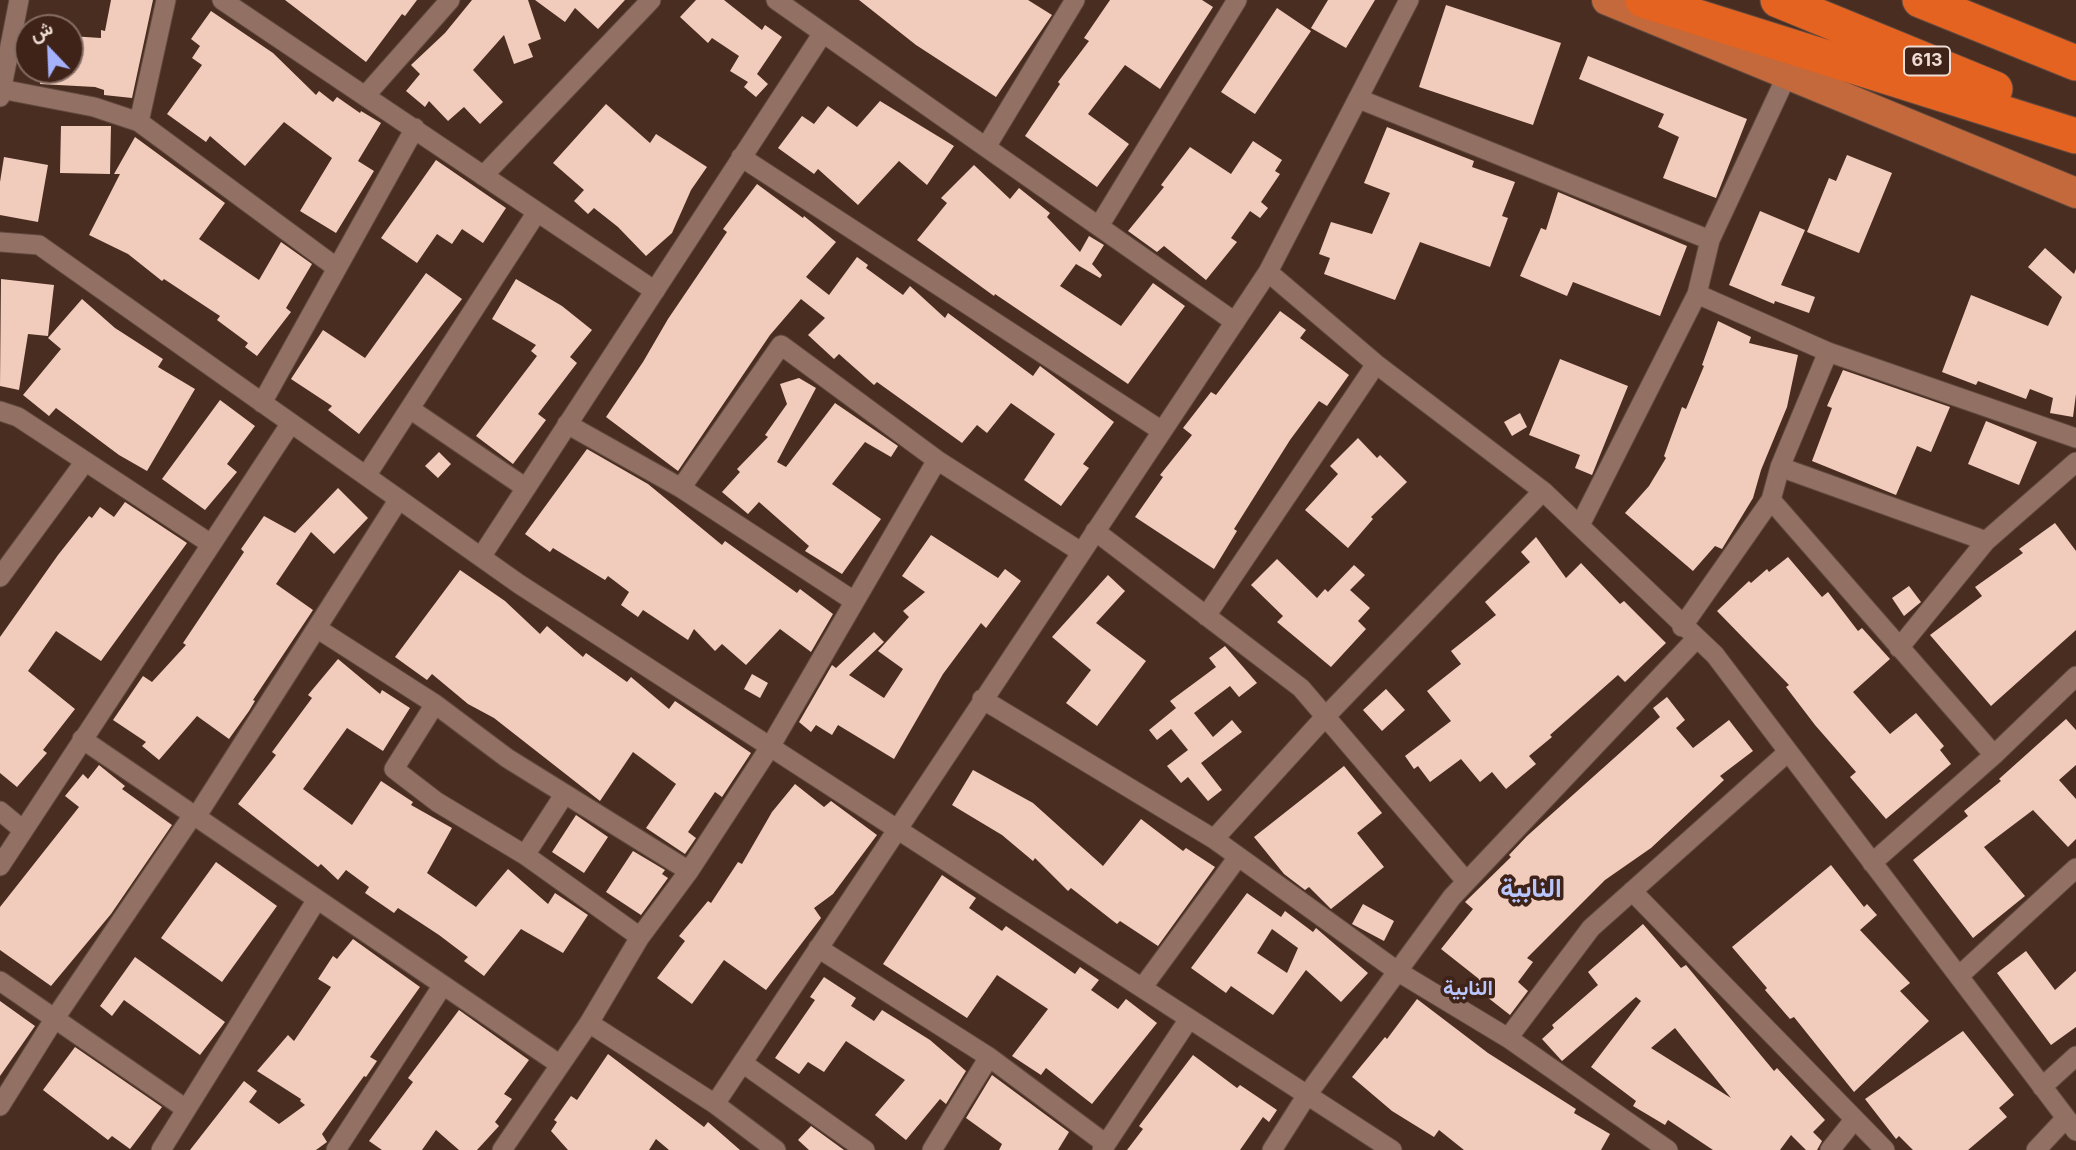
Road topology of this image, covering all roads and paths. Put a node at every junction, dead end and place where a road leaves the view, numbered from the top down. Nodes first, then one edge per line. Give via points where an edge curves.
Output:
1 (19, 0) edge
2 (166, 0) edge
3 (222, 0) edge
4 (450, 0) edge
5 (651, 0) edge
6 (776, 0) edge
7 (1237, 0) edge
8 (1409, 0) edge
9 (1607, 0) edge
10 (1643, 0) edge
11 (1778, 0) edge
12 (1920, 0) edge
13 (1071, 1) edge
14 (822, 33) junction
15 (2076, 63) edge
16 (1788, 72) junction
17 (1, 93) edge
18 (365, 96) junction
19 (1359, 99) junction
20 (139, 122) junction
21 (2076, 122) edge
22 (415, 128) junction
23 (2076, 136) edge
24 (986, 147) junction
25 (741, 157) junction
26 (483, 176) junction
27 (2076, 193) edge
28 (537, 212) junction
29 (1099, 226) junction
30 (1710, 240) junction
31 (0, 242) edge
32 (337, 268) junction
33 (1268, 272) junction
34 (654, 290) junction
35 (1697, 294) junction
36 (1235, 322) junction
37 (1828, 352) junction
38 (1376, 364) junction
39 (262, 403) junction
40 (410, 409) junction
41 (0, 411) edge
42 (291, 423) junction
43 (567, 424) junction
44 (1161, 431) junction
45 (2076, 438) edge
46 (937, 460) junction
47 (2076, 462) edge
48 (84, 463) junction
49 (1780, 467) junction
50 (366, 476) junction
51 (526, 488) junction
52 (681, 488) junction
53 (1543, 491) junction
54 (399, 499) junction
55 (1771, 500) junction
56 (1580, 525) junction
57 (1095, 531) junction
58 (1986, 541) junction
59 (211, 544) junction
60 (1081, 552) junction
61 (481, 557) junction
62 (0, 577) edge
63 (854, 601) junction
64 (1206, 616) junction
65 (318, 629) junction
66 (1689, 633) junction
67 (1899, 648) junction
68 (2073, 686) edge
69 (982, 699) junction
70 (435, 704) junction
71 (1325, 717) junction
72 (82, 739) junction
73 (770, 747) junction
74 (1788, 752) junction
75 (1994, 755) junction
76 (565, 795) junction
77 (0, 811) edge
78 (194, 816) junction
79 (896, 828) junction
80 (23, 830) junction
81 (1214, 839) junction
82 (525, 855) junction
83 (1238, 857) junction
84 (1872, 863) junction
85 (0, 866) edge
86 (2076, 868) edge
87 (688, 871) junction
88 (1466, 881) junction
89 (1632, 891) junction
90 (316, 901) junction
91 (640, 937) junction
92 (818, 948) junction
93 (1397, 971) junction
94 (1959, 976) junction
95 (0, 981) edge
96 (443, 985) junction
97 (1142, 988) junction
98 (55, 1018) junction
99 (1189, 1019) junction
100 (589, 1023) junction
101 (1508, 1038) junction
102 (2076, 1056) edge
103 (989, 1057) junction
104 (559, 1064) junction
105 (744, 1064) junction
106 (2042, 1087) junction
107 (1307, 1095) junction
108 (715, 1104) junction
109 (0, 1106) edge
110 (186, 1109) junction
111 (1854, 1120) junction
112 (2071, 1124) edge
113 (1104, 1147) edge
114 (1660, 1148) edge
115 (160, 1150) edge
116 (337, 1150) edge
117 (502, 1150) edge
118 (776, 1150) edge
119 (865, 1150) edge
120 (932, 1150) edge
121 (1272, 1150) edge
122 (1392, 1150) edge
123 (1830, 1150) edge
124 (1885, 1150) edge
125 (2036, 1150) edge

1 - 17 street
2 - 20 street
3 - 18 street
4 - 18 street
5 - 26 street
6 - 14 street
7 - 29 street
8 - 19 street
9 - 16 main road
10 - 23 highway
11 - 21 highway, 613
12 - 15 highway
13 - 24 street
14 - 24 street
14 - 25 street
16 - 27 main road
16 - 30 street
17 - 20 street via 94,107
18 - 22 street
19 - 30 street
19 - 33 street
20 - 32 street
22 - 26 street
22 - 32 street
24 - 29 street
25 - 34 street
25 - 44 street
26 - 28 street
28 - 34 street
28 - 40 street
29 - 36 street
30 - 35 street
31 - 39 street via 39,246
32 - 39 street
33 - 36 street
33 - 38 street
34 - 43 street
35 - 37 street
35 - 56 street
36 - 44 street
37 - 45 street
37 - 49 street
38 - 53 street
38 - 64 street
39 - 42 street
40 - 50 street
40 - 51 street
41 - 48 street via 18,417
42 - 50 street
42 - 59 street
43 - 51 street
43 - 52 street
44 - 57 street
46 - 52 street via 780,345
46 - 60 street
46 - 63 street
47 - 58 street
48 - 59 street
48 - 62 street
49 - 55 street
49 - 58 street
50 - 54 street
51 - 61 street
52 - 63 street
53 - 56 street
53 - 71 street
54 - 61 street
54 - 65 street
55 - 66 street
55 - 67 street
56 - 66 street
57 - 60 street
57 - 64 street
58 - 67 street
59 - 72 street
60 - 69 street
61 - 73 street
63 - 73 street
64 - 71 street via 1301,688
65 - 70 street
65 - 78 street
66 - 74 street via 1715,655
66 - 88 street
67 - 75 street
68 - 75 street
69 - 79 street
69 - 81 street
70 - 76 street
70 - 82 street via 394,769 437,802
71 - 81 street
71 - 88 street
72 - 78 street
72 - 80 street
73 - 79 street
73 - 87 street
74 - 84 street
74 - 89 street
75 - 84 street
76 - 82 street
76 - 87 street
77 - 80 street
78 - 90 street
78 - 98 street
79 - 92 street
79 - 97 street
80 - 85 street
81 - 83 street
82 - 91 street
83 - 93 street
83 - 97 street
84 - 94 street
86 - 94 street
87 - 91 street
88 - 93 street
89 - 101 street via 1591,928
89 - 111 street
90 - 96 street
90 - 110 street
91 - 100 street
92 - 103 street
92 - 105 street
93 - 101 street
93 - 107 street
94 - 106 street
95 - 98 street
96 - 104 street
96 - 116 street
97 - 99 street
98 - 109 street
98 - 110 street
99 - 107 street
99 - 113 street
100 - 104 street
100 - 108 street
101 - 114 street
102 - 106 street
103 - 113 street
103 - 120 street
104 - 117 street
105 - 108 street
105 - 119 street
106 - 112 street
107 - 121 street
107 - 122 street
108 - 118 street
110 - 115 street
111 - 123 street
111 - 124 street
112 - 125 street

